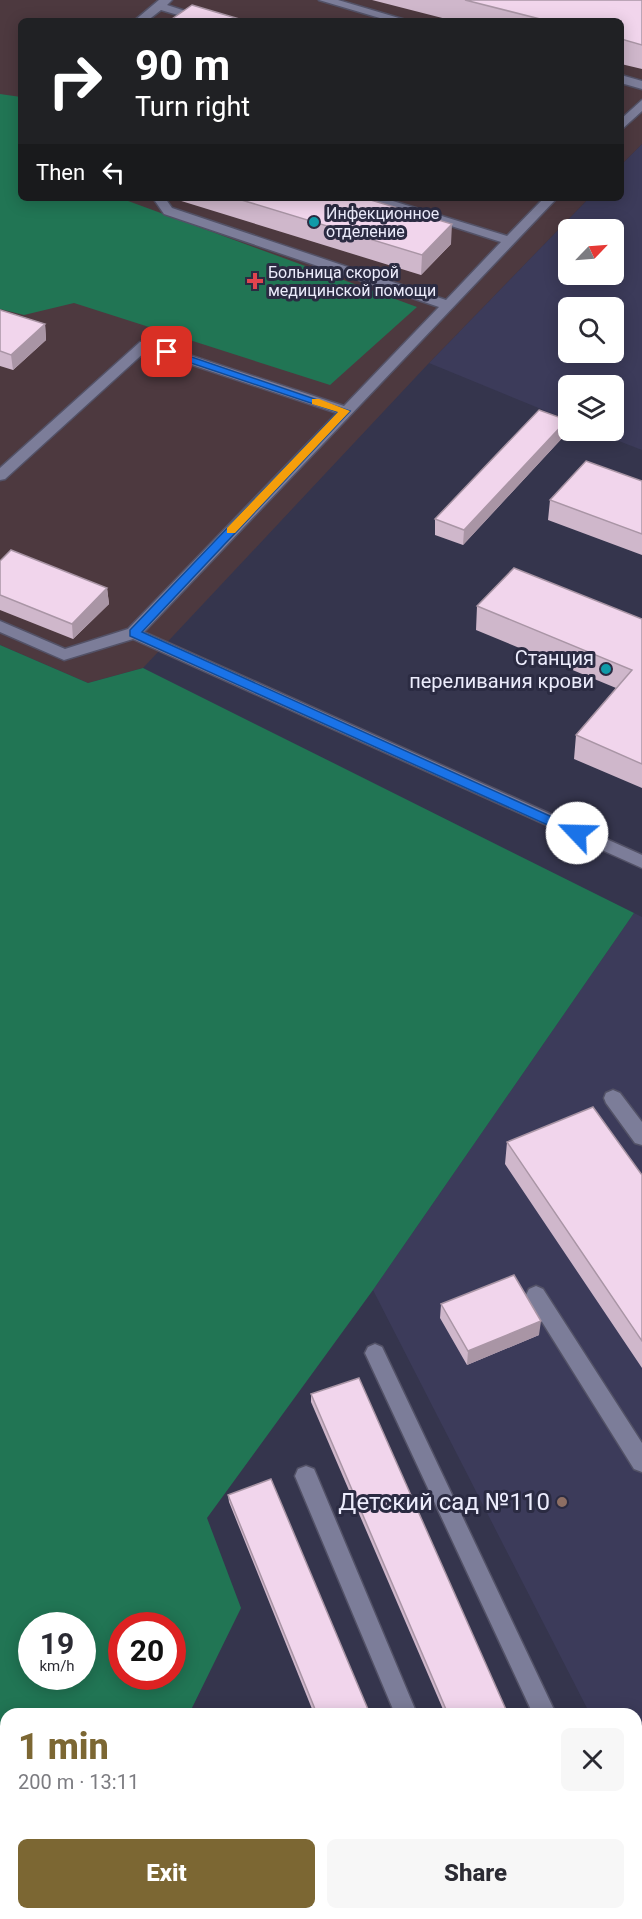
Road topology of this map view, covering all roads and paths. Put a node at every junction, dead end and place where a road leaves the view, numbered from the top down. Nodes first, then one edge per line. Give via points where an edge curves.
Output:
1 (324, 0) edge
2 (163, 3) edge
3 (144, 18) edge
4 (202, 18) edge
5 (392, 18) edge
6 (624, 80) edge
7 (642, 85) edge
8 (642, 104) edge
9 (624, 123) edge
10 (161, 201) edge
11 (380, 201) edge
12 (548, 201) edge
13 (510, 241) junction
14 (448, 304) junction
15 (345, 411) junction
16 (0, 476) edge
17 (0, 626) edge
18 (134, 633) junction
19 (642, 862) edge
20 (613, 1098) dead end
21 (642, 1137) edge
22 (536, 1295) dead end
23 (375, 1353) dead end
24 (642, 1462) edge
25 (306, 1476) dead end
26 (403, 1708) edge
27 (542, 1708) edge

1 - 5 lane
2 - 3 lane
2 - 4 lane
6 - 7 lane
8 - 9 lane
10 - 14 lane via 168,211
11 - 13 lane
12 - 13 lane
13 - 14 lane
14 - 15 lane
15 - 16 lane via 145,345
15 - 18 lane
17 - 18 lane via 64,655
18 - 19 lane
20 - 21 lane
22 - 24 lane
23 - 27 lane
25 - 26 lane

